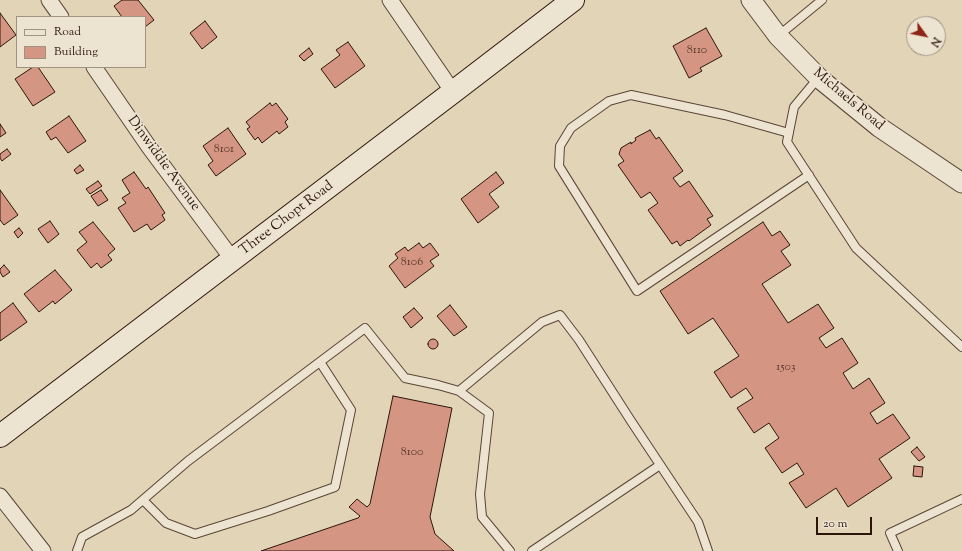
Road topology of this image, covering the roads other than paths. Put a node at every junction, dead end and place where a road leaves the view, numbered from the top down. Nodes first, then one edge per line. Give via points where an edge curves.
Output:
1 (50, 0) edge
2 (390, 0) edge
3 (573, 0) edge
4 (751, 0) edge
5 (822, 0) edge
6 (60, 16) edge
7 (778, 36) junction
8 (95, 68) edge
9 (818, 77) junction
10 (453, 92) junction
11 (789, 133) junction
12 (809, 175) junction
13 (962, 183) edge
14 (233, 260) junction
15 (962, 347) edge
16 (320, 362) junction
17 (459, 391) junction
18 (0, 436) edge
19 (660, 465) junction
20 (0, 496) edge
21 (962, 499) edge
22 (143, 500) junction
23 (43, 551) edge
24 (77, 551) edge
25 (510, 551) edge
26 (532, 551) edge
27 (708, 551) edge
28 (898, 551) edge

1 - 6 street
2 - 10 street
3 - 10 main road, Three Chopt Road
4 - 7 street, Michaels Road
5 - 7 lane
7 - 9 street, Michaels Road
8 - 14 street, Dinwiddie Avenue
9 - 11 lane via 794,107
9 - 13 street, Michaels Road via 879,127
10 - 14 main road, Three Chopt Road
11 - 12 lane via 787,142
11 - 12 lane via 725,115 631,96 609,101 571,128 560,146 559,166 637,291
12 - 15 lane via 856,248
14 - 18 main road, Three Chopt Road
16 - 17 lane via 365,328 405,378
16 - 22 lane via 188,461
16 - 22 lane via 352,410 335,487 195,534 166,523
17 - 19 lane via 542,322 560,315
17 - 25 lane via 489,412 480,494 482,517
19 - 26 lane
19 - 27 lane via 698,522
20 - 23 street
21 - 28 lane via 890,533
22 - 24 lane via 131,510 82,537

